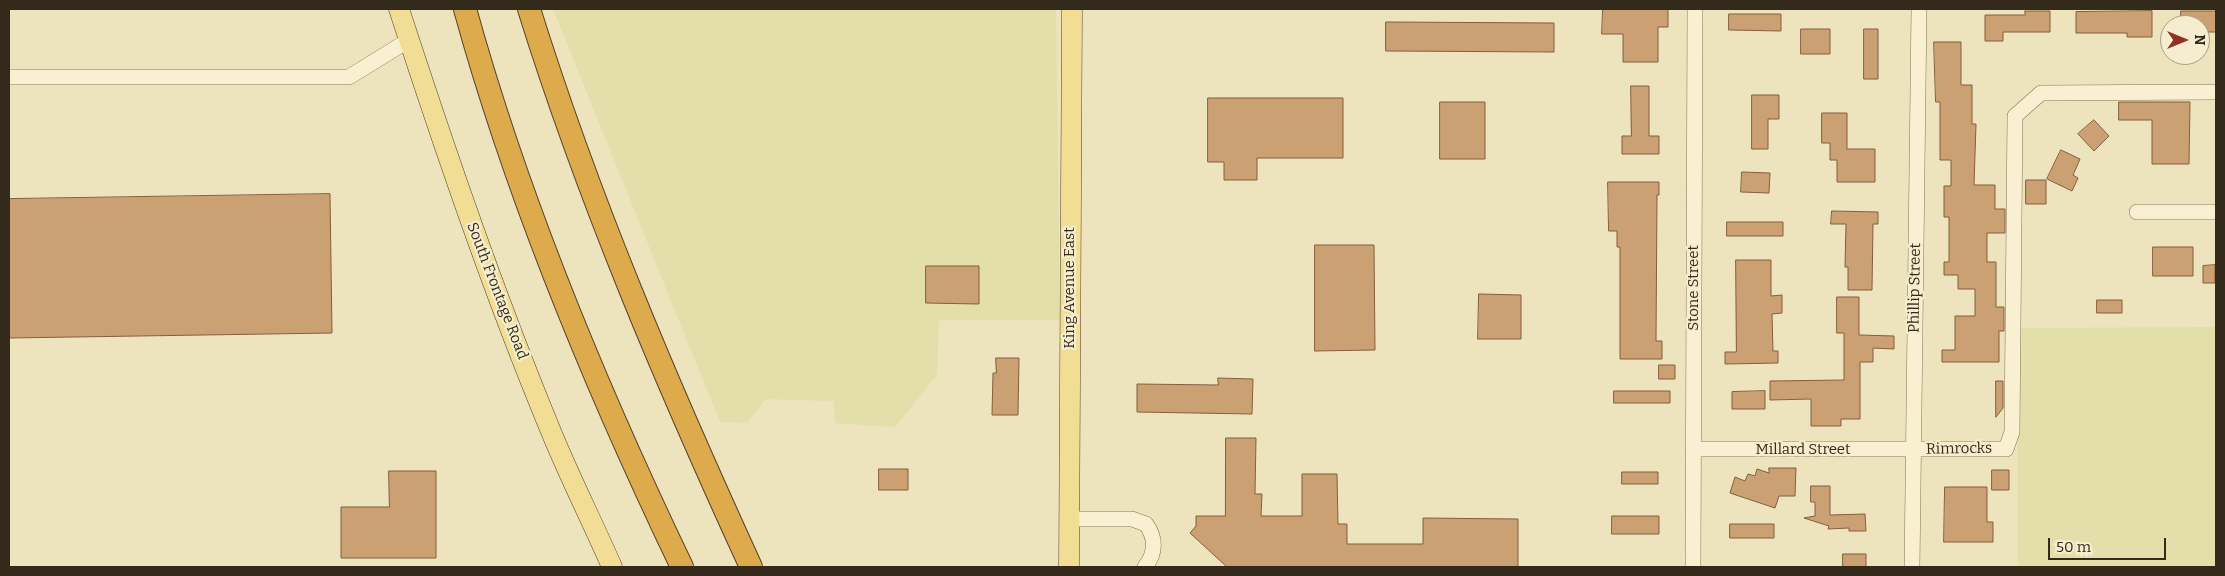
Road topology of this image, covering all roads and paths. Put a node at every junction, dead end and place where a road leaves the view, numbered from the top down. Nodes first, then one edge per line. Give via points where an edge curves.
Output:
1 (398, 9) edge
2 (465, 9) edge
3 (529, 9) edge
4 (1072, 9) edge
5 (1695, 9) edge
6 (1919, 9) edge
7 (409, 40) junction
8 (9, 77) edge
9 (2216, 92) edge
10 (2137, 212) dead end
11 (2216, 212) edge
12 (1694, 449) junction
13 (1913, 450) junction
14 (1070, 519) junction
15 (612, 567) edge
16 (682, 567) edge
17 (751, 567) edge
18 (1069, 567) edge
19 (1145, 567) edge
20 (1693, 567) edge
21 (1912, 567) edge

1 - 7 main road, South Frontage Road
2 - 16 highway via 485,82 549,261 637,473
3 - 17 highway via 610,243 696,447
4 - 14 main road, King Avenue East
5 - 12 street, Stone Street
6 - 13 street, Phillip Street
7 - 8 street via 349,77
7 - 15 main road, South Frontage Road via 486,265 550,430
9 - 13 street, Rimrocks via 2041,93 2015,116 2012,432 2006,449
10 - 11 street
12 - 13 street, Millard Street
12 - 20 street, Stone Street
13 - 21 street, Phillip Street
14 - 18 main road, King Avenue East
14 - 19 street via 1132,519 1146,524 1153,534 1154,544 1151,560

